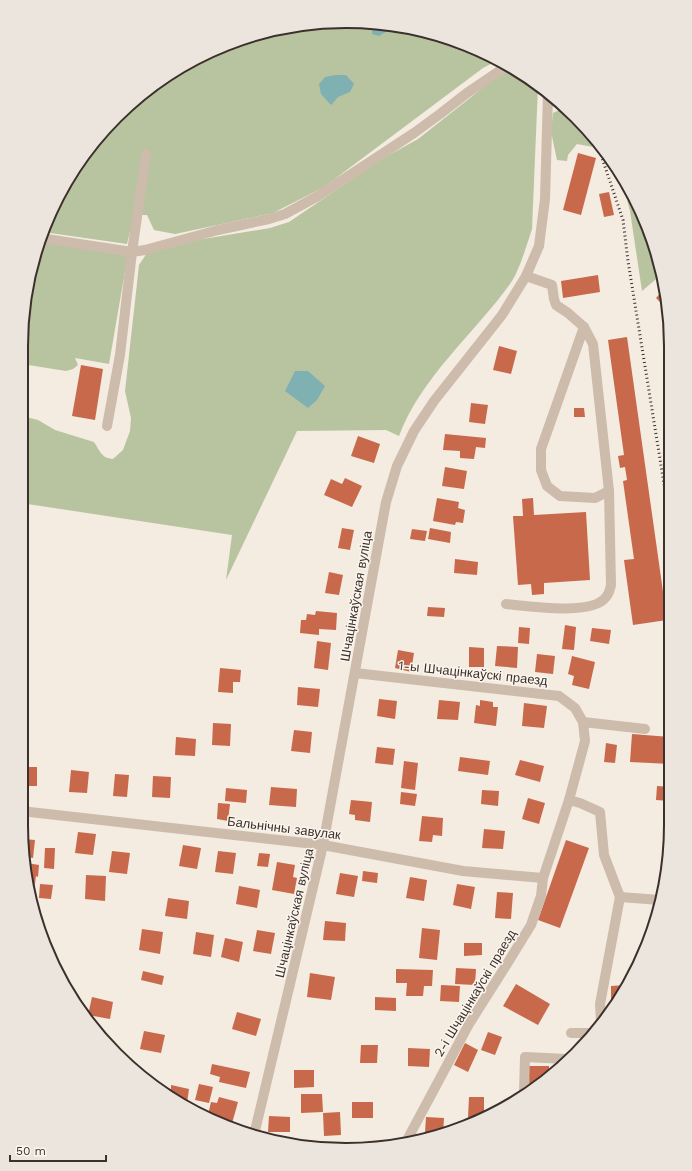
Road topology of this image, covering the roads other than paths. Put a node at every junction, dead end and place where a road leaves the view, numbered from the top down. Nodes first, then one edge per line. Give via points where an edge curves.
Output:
1 (502, 70) edge
2 (549, 101) edge
3 (146, 154) dead end
4 (47, 239) edge
5 (132, 252) junction
6 (526, 276) junction
7 (584, 327) junction
8 (107, 426) dead end
9 (609, 491) junction
10 (506, 604) dead end
11 (355, 673) junction
12 (583, 722) junction
13 (645, 729) dead end
14 (569, 800) junction
15 (28, 812) edge
16 (323, 845) junction
17 (543, 878) junction
18 (620, 897) junction
19 (655, 900) edge
20 (601, 1015) edge
21 (571, 1033) dead end
22 (587, 1033) edge
23 (562, 1059) edge
24 (524, 1088) edge
25 (255, 1129) edge
26 (409, 1137) edge

1 - 5 street via 414,133 318,196 285,214
2 - 6 street, Шчацінкаўская вуліца via 545,199 539,246
3 - 5 street
4 - 5 street
5 - 8 street via 120,355
6 - 7 street via 552,286 556,305
6 - 11 street, Шчацінкаўская вуліца via 502,315 414,430 397,466 386,502
7 - 9 street via 593,344
7 - 9 street via 541,449 541,470 547,486 560,496 595,498
9 - 10 street via 611,585 606,598 596,604 564,610
11 - 12 street, 1-ы Шчацінкаўскі праезд via 559,696 574,708
11 - 16 street, Шчацінкаўская вуліца
12 - 13 street
12 - 14 street via 585,741
14 - 17 street
14 - 18 street via 600,812 604,855
15 - 16 street, Бальнічны завулак
16 - 17 street, Бальнічны завулак via 463,871
16 - 25 street, Шчацінкаўская вуліца
17 - 26 street, 2-і Шчацінкаўскі праезд via 541,896 531,925 469,1024
18 - 19 street
18 - 20 street via 600,1004
21 - 22 street
23 - 24 street via 525,1057

